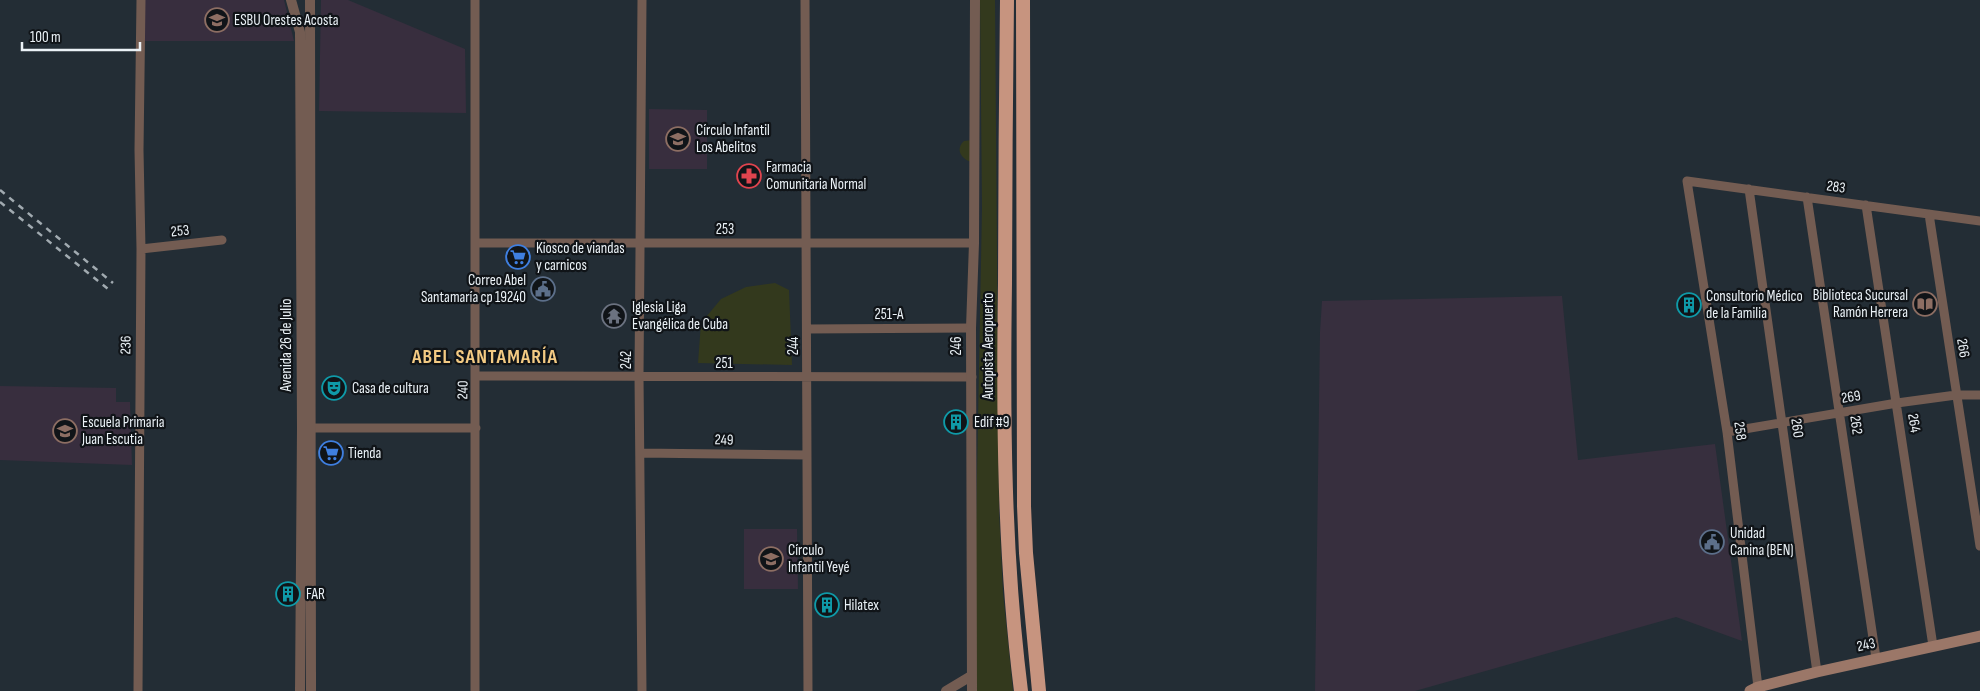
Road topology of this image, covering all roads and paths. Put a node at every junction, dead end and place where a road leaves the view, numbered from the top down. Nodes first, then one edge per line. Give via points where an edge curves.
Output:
1 (142, 0) edge
2 (291, 0) edge
3 (310, 0) edge
4 (475, 0) edge
5 (642, 0) edge
6 (806, 0) edge
7 (975, 0) edge
8 (1007, 0) edge
9 (1023, 0) edge
10 (1687, 181) joint
11 (1749, 189) junction
12 (1807, 197) junction
13 (1866, 205) junction
14 (1929, 214) junction
15 (1980, 221) edge
16 (222, 240) dead end
17 (306, 240) junction
18 (476, 243) junction
19 (640, 243) junction
20 (806, 243) junction
21 (974, 243) junction
22 (141, 248) junction
23 (971, 328) junction
24 (807, 329) junction
25 (477, 376) junction
26 (639, 376) junction
27 (807, 377) junction
28 (972, 377) junction
29 (1956, 395) junction
30 (1980, 395) edge
31 (1897, 403) junction
32 (1840, 413) junction
33 (1782, 422) junction
34 (307, 428) junction
35 (476, 428) junction
36 (1726, 432) junction
37 (640, 453) junction
38 (807, 455) junction
39 (1980, 546) edge
40 (1980, 636) edge
41 (1933, 646) junction
42 (1876, 658) junction
43 (1816, 672) junction
44 (971, 676) junction
45 (1754, 689) edge
46 (138, 691) edge
47 (300, 691) edge
48 (311, 691) edge
49 (475, 691) edge
50 (642, 691) edge
51 (808, 691) edge
52 (946, 691) edge
53 (972, 691) edge
54 (1021, 691) edge
55 (1039, 691) edge

1 - 22 street, 236
2 - 17 street, Avenida 26 de Julio via 300,32
3 - 17 street, Avenida 26 de Julio
4 - 18 street, 240
5 - 19 street, 242
6 - 20 street, 244
7 - 21 street, 246
8 - 54 highway, Autopista Aeropuerto via 1005,451 1008,556
9 - 55 highway via 1024,506
10 - 11 street, 283
10 - 36 street, 258
11 - 12 street, 283
11 - 33 street, 260
12 - 13 street, 283
12 - 32 street, 262
13 - 14 street, 283
13 - 31 street, 264
14 - 15 street, 283
14 - 29 street, 266
16 - 22 street, 253
17 - 34 street, Avenida 26 de Julio
18 - 19 street, 253
18 - 25 street, 240
19 - 20 street, 253
19 - 26 street, 242
20 - 21 street, 253
20 - 24 street, 244
21 - 23 street, 246
22 - 46 street, 236
23 - 24 street, 251-A
23 - 28 street, 246
24 - 27 street, 244
25 - 26 street, 251
25 - 35 street, 240
26 - 27 street, 251
26 - 37 street, 242
27 - 28 street, 251
27 - 38 street, 244
28 - 44 street, 246
29 - 30 street, 269
29 - 31 street, 269
29 - 39 street, 266
31 - 32 street, 269
31 - 41 street, 264
32 - 33 street, 269
32 - 42 street, 262
33 - 36 street, 269
33 - 43 street, 260
34 - 35 street
34 - 47 street, Avenida 26 de Julio
34 - 48 street, Avenida 26 de Julio
35 - 49 street, 240
36 - 45 street, 258
37 - 38 street, 249
37 - 50 street, 242
38 - 51 street, 244
40 - 41 main road, 243
41 - 42 main road, 243
42 - 43 main road, 243
43 - 45 main road, 243
44 - 52 street
44 - 53 street, 246

